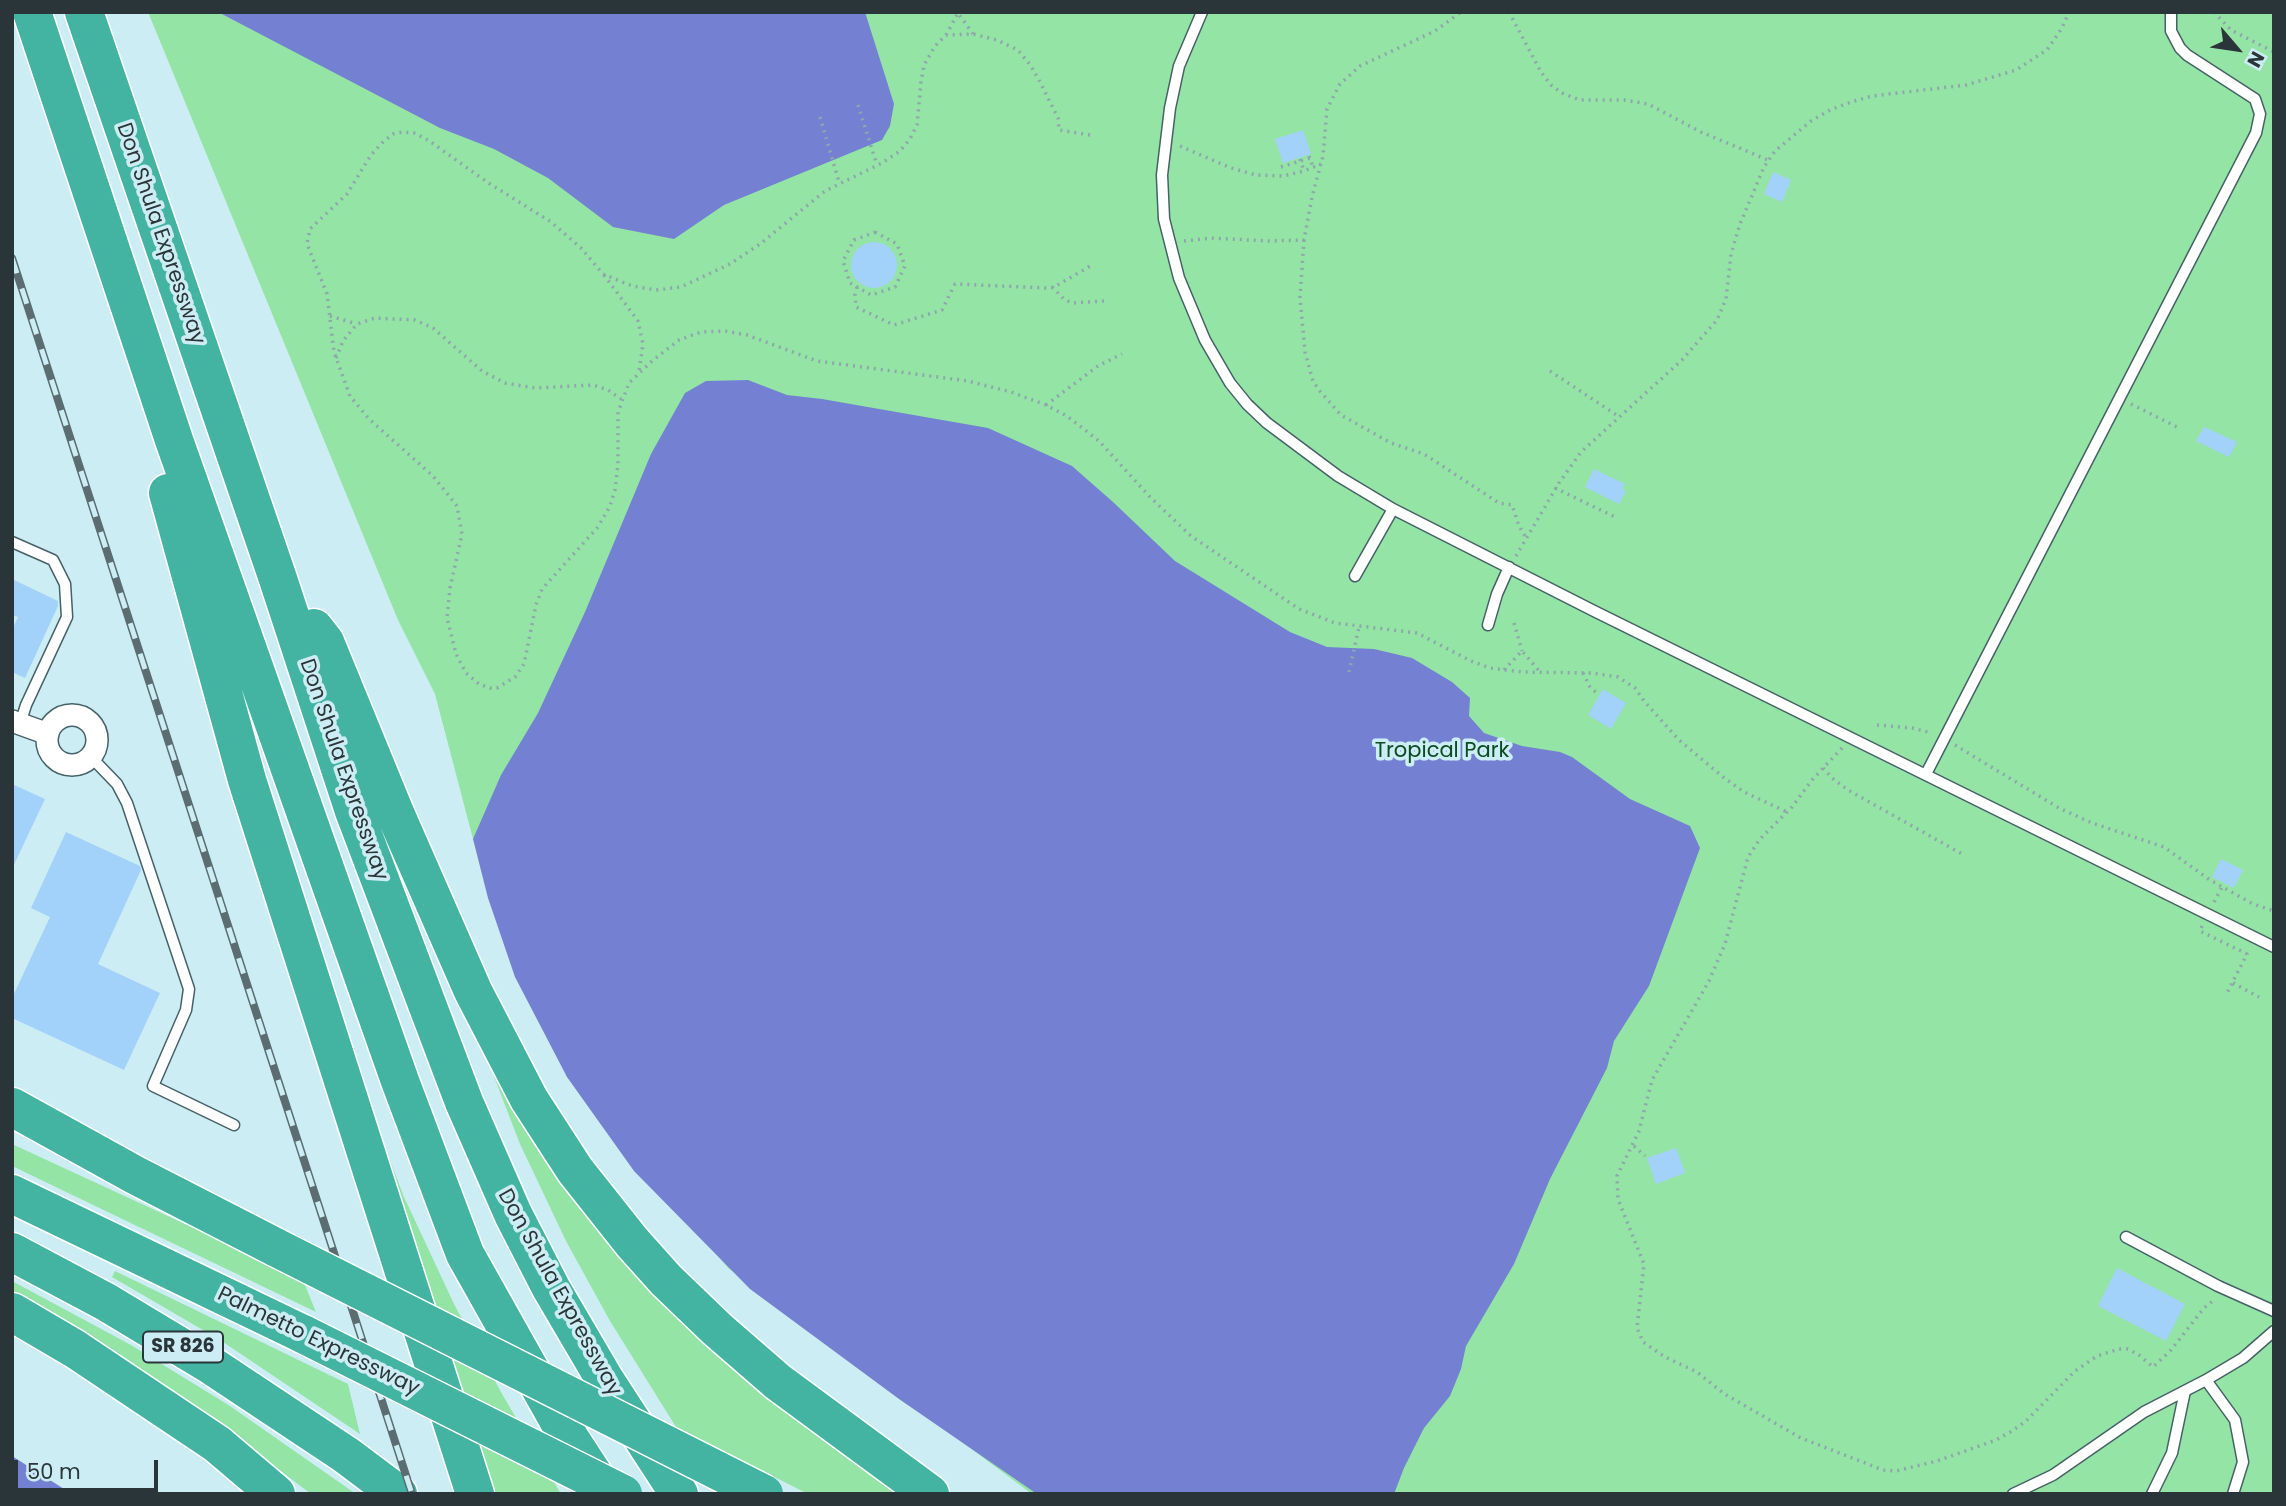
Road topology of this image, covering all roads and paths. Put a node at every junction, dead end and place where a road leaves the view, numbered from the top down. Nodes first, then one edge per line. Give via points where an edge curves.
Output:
1 (32, 12) edge
2 (84, 12) edge
3 (1202, 12) edge
4 (1461, 12) edge
5 (1509, 12) edge
6 (2069, 12) edge
7 (2171, 12) edge
8 (2214, 12) edge
9 (958, 13) edge
10 (973, 34) junction
11 (946, 35) junction
12 (2274, 52) edge
13 (858, 105) dead end
14 (820, 117) dead end
15 (1090, 135) dead end
16 (1175, 145) dead end
17 (1301, 160) junction
18 (1768, 160) junction
19 (1321, 164) junction
20 (877, 165) junction
21 (1281, 167) dead end
22 (1314, 167) junction
23 (1304, 172) junction
24 (839, 182) junction
25 (1304, 240) junction
26 (1180, 242) dead end
27 (1092, 265) dead end
28 (603, 274) junction
29 (1052, 287) junction
30 (857, 288) junction
31 (1104, 301) dead end
32 (330, 316) junction
33 (357, 324) junction
34 (1122, 354) dead end
35 (336, 359) junction
36 (1550, 371) dead end
37 (639, 373) junction
38 (621, 399) junction
39 (2131, 404) dead end
40 (1046, 405) junction
41 (1618, 416) junction
42 (2179, 428) dead end
43 (174, 440) junction
44 (1555, 488) junction
45 (1393, 509) junction
46 (1615, 517) dead end
47 (1526, 538) junction
48 (12, 542) edge
49 (1509, 567) junction
50 (1355, 576) dead end
51 (278, 579) junction
52 (1514, 623) dead end
53 (1488, 625) dead end
54 (1359, 627) junction
55 (1522, 651) junction
56 (1504, 670) junction
57 (1349, 672) dead end
58 (1541, 673) junction
59 (1583, 673) junction
60 (1598, 694) dead end
61 (16, 723) edge
62 (1877, 725) dead end
63 (1934, 733) dead end
64 (48, 734) junction
65 (1955, 745) dead end
66 (1844, 746) dead end
67 (91, 757) junction
68 (1824, 768) junction
69 (1926, 774) junction
70 (1787, 813) junction
71 (1964, 855) dead end
72 (2222, 887) junction
73 (2213, 904) dead end
74 (2274, 911) edge
75 (2203, 924) dead end
76 (2274, 947) edge
77 (2232, 983) junction
78 (2226, 995) dead end
79 (2259, 997) dead end
80 (12, 1107) edge
81 (234, 1125) dead end
82 (12, 1128) edge
83 (1633, 1146) junction
84 (89, 1150) junction
85 (1645, 1156) dead end
86 (12, 1194) edge
87 (2126, 1237) dead end
88 (12, 1252) edge
89 (2227, 1291) junction
90 (2274, 1311) edge
91 (12, 1312) edge
92 (2274, 1331) edge
93 (12, 1343) edge
94 (2206, 1380) junction
95 (2185, 1391) junction
96 (269, 1489) edge
97 (398, 1494) edge
98 (475, 1494) edge
99 (606, 1494) edge
100 (623, 1494) edge
101 (679, 1494) edge
102 (764, 1494) edge
103 (930, 1494) edge
104 (2013, 1494) edge
105 (2151, 1494) edge
106 (2233, 1494) edge

1 - 43 highway
2 - 51 highway, Don Shula Expressway
3 - 45 lane via 1174,85 1162,174 1168,242 1185,294 1214,357 1247,404 1319,463
4 - 19 path via 1435,31 1367,62 1346,77 1327,109
5 - 18 path via 1541,72 1562,93 1580,100 1648,104
6 - 18 path via 2047,50 2016,70 1966,85 1851,102 1802,127
7 - 69 lane via 2171,31 2187,55 2255,99 2260,114 2256,133
8 - 12 path via 2231,30
9 - 10 path
9 - 11 path
10 - 11 path
10 - 15 path via 1018,50 1040,82 1059,130
11 - 20 path via 925,65 914,133 900,150
13 - 20 path
14 - 24 path
16 - 23 path via 1248,174
17 - 21 path
17 - 22 path via 1309,157
17 - 23 path
18 - 41 path via 1734,243 1726,299 1717,320 1682,360
19 - 22 path
19 - 25 path
20 - 24 path
22 - 23 path
24 - 28 path via 752,250 691,283 648,289
25 - 26 path
25 - 47 path via 1300,297 1305,352 1319,390 1340,415 1391,443 1424,454 1499,503 1511,505
27 - 29 path
28 - 32 path via 551,222 434,143 414,133 397,132 376,148 347,194 307,234
28 - 37 path via 638,321 643,344
29 - 30 path via 955,284 942,310 894,325 856,307
29 - 31 path via 1073,303
30 - 30 path via 871,295 895,288 905,267 897,244 875,232 854,240 843,261 850,283
32 - 33 path
32 - 35 path
33 - 35 path
33 - 38 path via 383,318 421,321 482,371 505,383 534,388 593,385
34 - 40 path
35 - 38 path via 357,406 433,476 457,506 462,534 448,600 448,627 466,673 490,688 508,683 520,671 541,589 607,513 616,481
36 - 41 path
37 - 38 path
37 - 40 path via 678,340 701,332 725,331 826,363 968,381
39 - 42 path
40 - 54 path via 1099,441 1204,545 1299,609
41 - 44 path via 1581,452
43 - 98 highway via 165,483 247,780
43 - 99 highway via 465,1254 561,1425
44 - 46 path
44 - 47 path
45 - 49 lane
45 - 50 lane
47 - 49 path
48 - 61 lane via 53,560 65,584 66,617
49 - 53 lane
49 - 69 lane
51 - 101 highway, Don Shula Expressway via 354,811 490,1165 591,1357
51 - 103 highway via 325,642 473,991 522,1087 575,1170 632,1242 717,1329 778,1382
52 - 55 path
54 - 56 path via 1417,633 1471,661
54 - 57 path
55 - 56 path
55 - 58 path
56 - 58 path
58 - 59 path
59 - 60 path
59 - 70 path via 1610,675 1630,684 1679,740 1723,777
61 - 64 street
62 - 63 path
64 - 67 street via 49,751 60,763 76,765
64 - 67 street via 64,716 81,716 94,726 98,742
65 - 72 path via 2074,815 2164,847
66 - 68 path
67 - 81 lane via 117,784 127,803 189,989 186,1010 153,1086
68 - 70 path
68 - 71 path via 1848,789
69 - 76 lane
70 - 83 path via 1748,857 1725,944 1652,1080
72 - 73 path
72 - 74 path
75 - 77 path via 2200,931 2247,954
77 - 78 path
77 - 79 path
80 - 84 highway
82 - 84 highway
83 - 85 path
83 - 89 path via 1616,1184 1644,1264 1637,1328 1643,1342 1801,1438 1890,1471 1937,1461 2012,1432 2074,1371 2105,1353 2128,1349 2153,1367 2204,1308
84 - 102 highway, bridge
86 - 100 highway, Palmetto Expressway, bridge
87 - 89 lane
88 - 97 highway, SR 826 via 168,1339
89 - 90 lane
91 - 96 highway via 205,1436
92 - 94 lane
93 - 96 highway
94 - 95 lane
94 - 106 lane via 2235,1420 2243,1462
95 - 104 lane via 2144,1412 2053,1475
95 - 105 lane via 2172,1453

